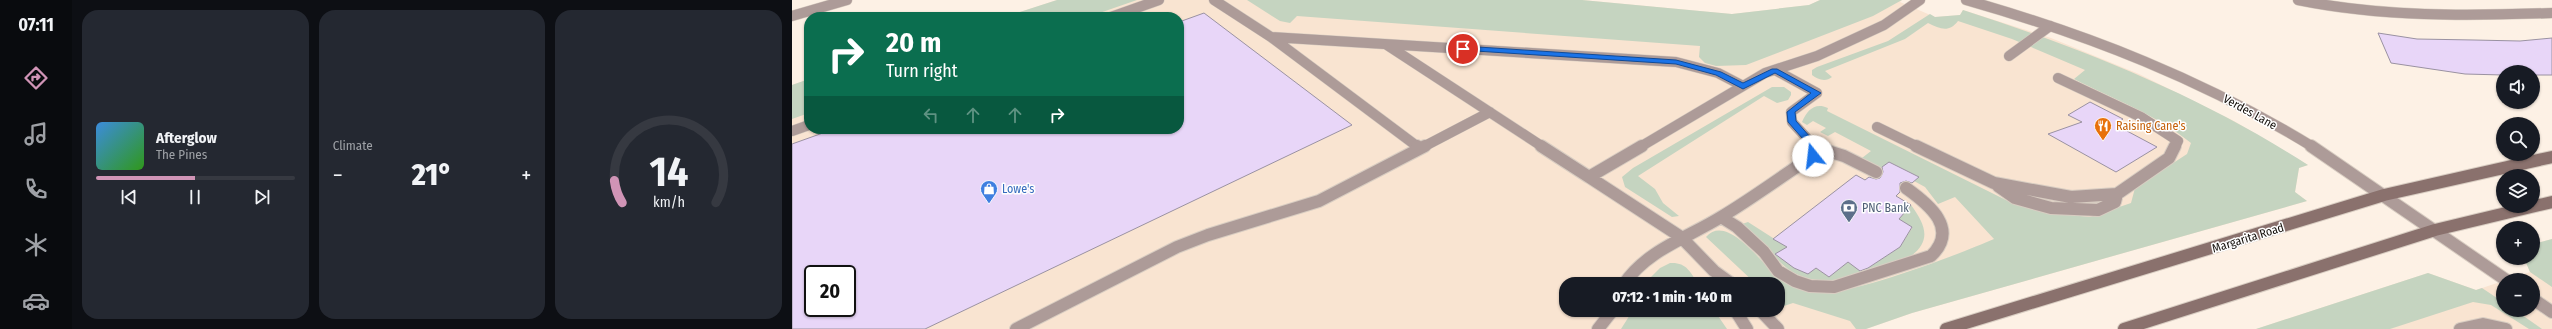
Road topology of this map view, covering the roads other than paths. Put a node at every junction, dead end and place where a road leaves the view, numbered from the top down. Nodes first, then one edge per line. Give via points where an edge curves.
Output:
1 (847, 0) edge
2 (1159, 0) edge
3 (1214, 0) edge
4 (1920, 0) edge
5 (1966, 0) edge
6 (2298, 0) edge
7 (806, 12) edge
8 (1125, 12) edge
9 (804, 13) edge
10 (2552, 13) edge
11 (792, 16) edge
12 (2050, 26) junction
13 (1271, 37) junction
14 (1386, 44) junction
15 (2009, 56) dead end
16 (1775, 70) junction
17 (2058, 78) dead end
18 (1743, 86) junction
19 (1490, 112) junction
20 (804, 127) edge
21 (1877, 127) dead end
22 (792, 132) edge
23 (1815, 147) junction
24 (1420, 148) junction
25 (2552, 158) edge
26 (1876, 172) dead end
27 (1589, 177) junction
28 (1906, 188) dead end
29 (2384, 196) junction
30 (2552, 202) edge
31 (1721, 217) junction
32 (2436, 230) junction
33 (1680, 237) junction
34 (1714, 271) junction
35 (2496, 273) edge
36 (1630, 277) edge
37 (1717, 277) edge
38 (1722, 277) edge
39 (2540, 304) edge
40 (2552, 312) edge
41 (1607, 317) edge
42 (1739, 317) edge
43 (1767, 317) edge
44 (1016, 329) edge
45 (1598, 329) edge
46 (1747, 329) edge
47 (1778, 329) edge
48 (1946, 329) edge
49 (2124, 329) edge
50 (2460, 329) edge
51 (2506, 329) edge

1 - 7 street
2 - 8 street
3 - 13 street
4 - 16 street via 1884,25 1817,56
5 - 12 street, Verdes Lane
6 - 10 street via 2389,13 2434,16
9 - 11 street
12 - 15 street
12 - 29 street, Verdes Lane via 2140,59 2226,98 2312,147
13 - 14 street
13 - 24 street
14 - 18 street via 1676,62 1718,74
14 - 19 street
16 - 18 street
16 - 23 street via 1817,93 1791,112 1792,122
17 - 21 street via 2141,117 2178,141 2168,158 2117,194 2116,202 2098,210 2052,208 2015,198 1994,183
18 - 27 street
19 - 24 street
19 - 27 street
20 - 22 street
23 - 26 street via 1844,156
23 - 31 street via 1813,156
24 - 44 street via 1320,201 1177,247
25 - 29 main road, Margarita Road
27 - 33 street
28 - 31 street via 1925,200 1937,217 1943,233 1942,244 1931,256 1834,287 1810,286 1778,271 1764,252 1737,227
29 - 32 street, Verdes Lane
29 - 48 main road, Margarita Road
30 - 32 main road
31 - 33 street
32 - 35 street, Verdes Lane
32 - 49 main road
33 - 34 street
33 - 36 street via 1645,261
34 - 37 street
34 - 38 street
39 - 40 street
41 - 45 street
42 - 46 street
43 - 47 street
50 - 51 street via 2479,323 2494,324

